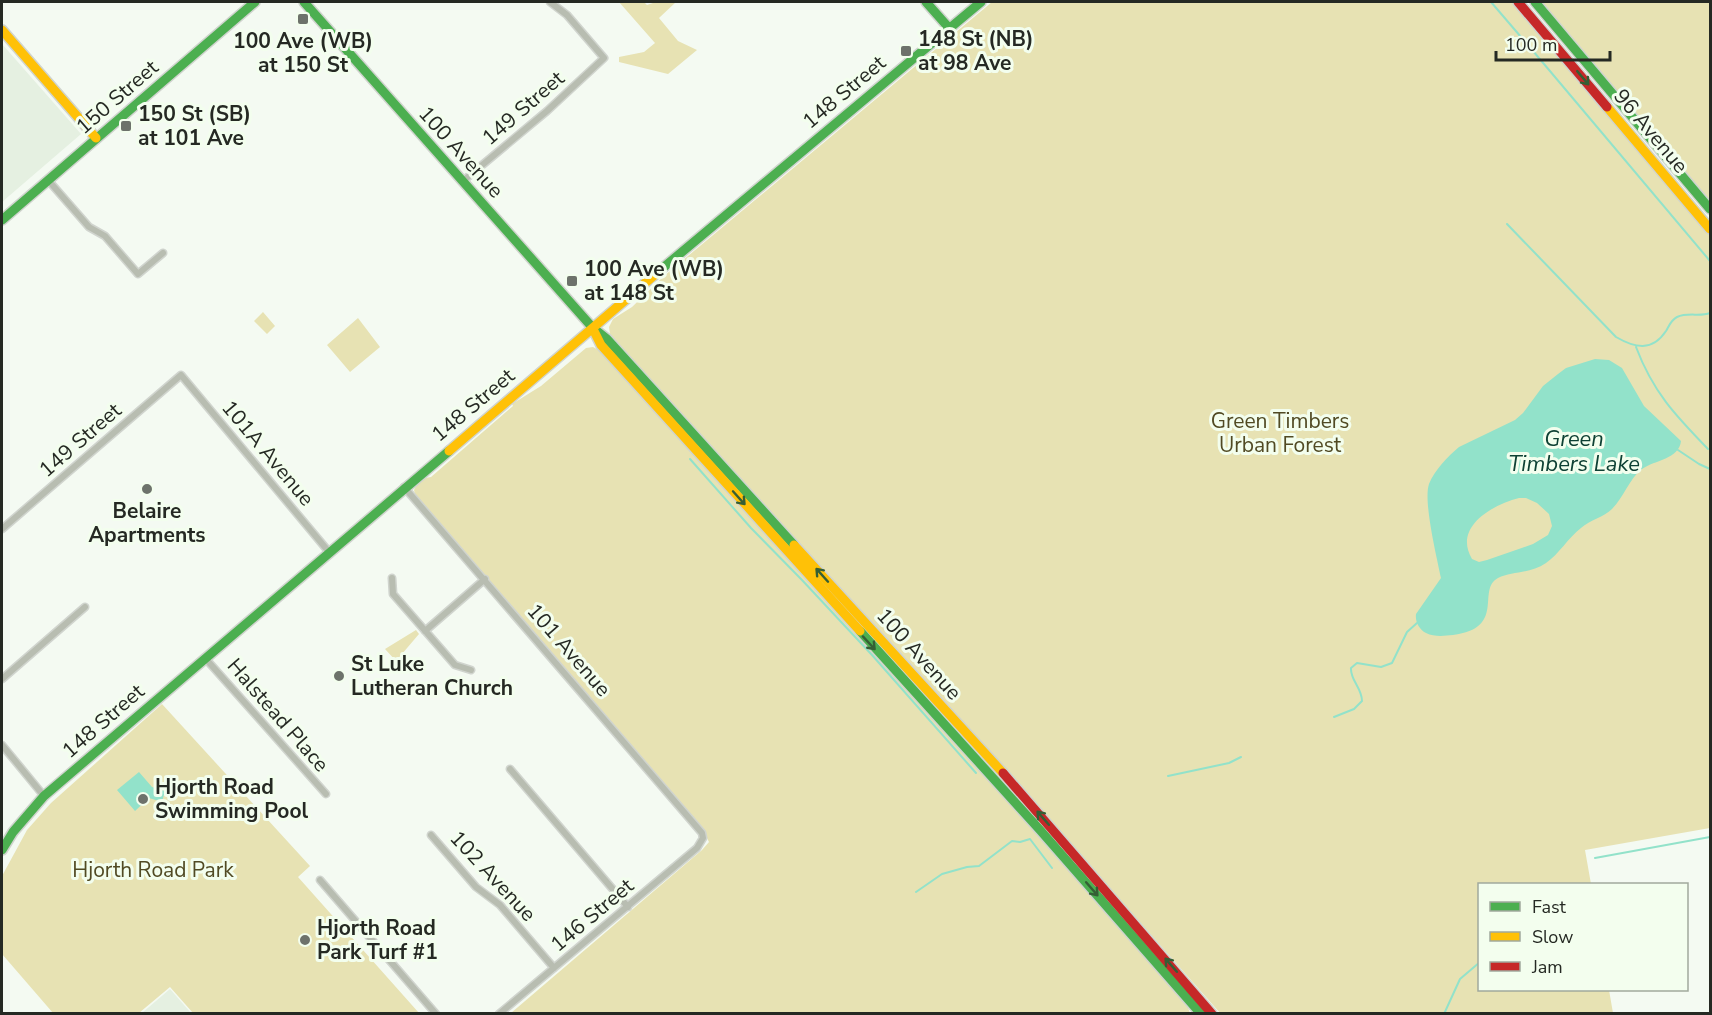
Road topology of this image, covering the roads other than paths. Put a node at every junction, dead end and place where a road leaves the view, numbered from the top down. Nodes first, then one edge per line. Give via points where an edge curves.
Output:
1 (255, 2) edge
2 (304, 2) edge
3 (550, 2) edge
4 (926, 2) edge
5 (981, 2) edge
6 (1518, 2) edge
7 (1535, 2) edge
8 (949, 28) junction
9 (2, 30) edge
10 (96, 138) junction
11 (48, 180) junction
12 (463, 181) junction
13 (1710, 209) edge
14 (2, 220) edge
15 (1710, 229) edge
16 (163, 253) dead end
17 (592, 327) junction
18 (181, 375) joint
19 (405, 487) junction
20 (2, 530) edge
21 (329, 552) junction
22 (392, 578) dead end
23 (485, 579) junction
24 (85, 607) dead end
25 (425, 631) junction
26 (205, 657) junction
27 (471, 670) dead end
28 (2, 680) edge
29 (2, 745) edge
30 (510, 769) dead end
31 (326, 795) dead end
32 (44, 796) junction
33 (431, 835) dead end
34 (703, 838) joint
35 (2, 850) edge
36 (320, 880) dead end
37 (628, 907) junction
38 (554, 968) junction
39 (1207, 1012) edge
40 (436, 1014) edge
41 (499, 1014) edge

1 - 10 main road, 150 Street
2 - 12 main road, 100 Avenue
3 - 12 street, 149 Street via 567,15 604,58
4 - 8 main road
5 - 8 main road, 148 Street
6 -> 15 main road, 96 Avenue
7 - 13 main road, 96 Avenue
8 - 17 main road, 148 Street
9 - 10 main road
10 - 11 main road, 150 Street
11 - 14 main road, 150 Street
11 - 16 street via 138,274
12 - 17 main road, 100 Avenue
17 - 19 main road, 148 Street
17 - 39 main road, 100 Avenue via 601,345
18 - 20 street, 149 Street
18 - 21 street, 101A Avenue
19 - 21 main road, 148 Street
19 - 23 street, 101 Avenue
21 - 26 main road, 148 Street
22 - 25 street via 393,594
23 - 25 street
23 - 34 street, 101 Avenue
24 - 28 street
25 - 27 street via 455,665
26 - 31 street, Halstead Place
26 - 32 main road, 148 Street
29 - 32 street
30 - 37 street
32 - 35 main road, 148 Street via 12,832
33 - 38 street, 102 Avenue via 476,887 500,905
34 - 37 street, 146 Street via 698,848
36 - 40 street
37 - 38 street, 146 Street
38 - 41 street, 146 Street

